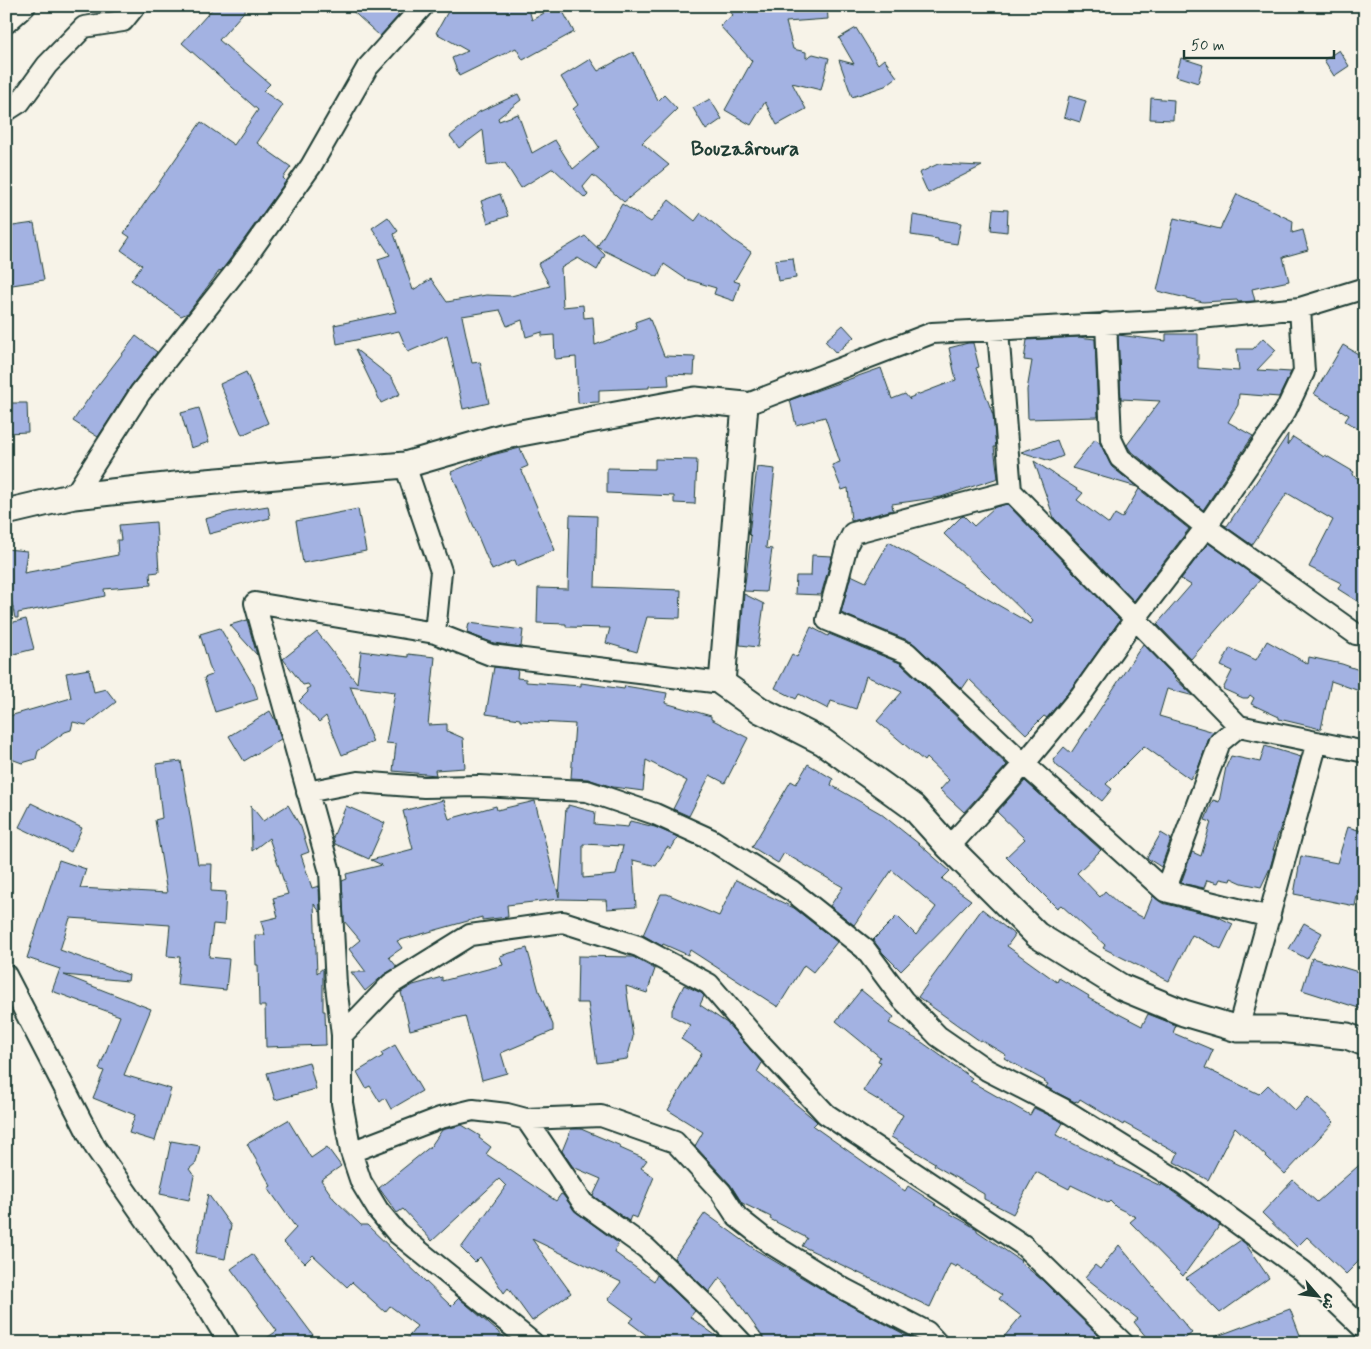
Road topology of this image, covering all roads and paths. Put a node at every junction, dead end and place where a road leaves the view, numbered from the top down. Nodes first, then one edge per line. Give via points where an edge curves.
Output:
1 (26, 6) edge
2 (135, 6) edge
3 (423, 6) edge
4 (6, 23) edge
5 (6, 111) edge
6 (1365, 288) edge
7 (1300, 308) junction
8 (1106, 323) junction
9 (998, 331) junction
10 (746, 405) junction
11 (405, 465) junction
12 (1011, 491) junction
13 (74, 496) junction
14 (6, 512) edge
15 (1206, 527) junction
16 (1135, 619) junction
17 (435, 633) junction
18 (1365, 635) edge
19 (722, 683) junction
20 (1239, 726) junction
21 (1317, 742) junction
22 (1365, 752) edge
23 (1024, 764) junction
24 (307, 792) junction
25 (949, 847) junction
26 (1165, 891) junction
27 (1270, 917) junction
28 (6, 975) edge
29 (1238, 1029) junction
30 (342, 1035) junction
31 (1365, 1044) edge
32 (526, 1119) junction
33 (351, 1152) junction
34 (1365, 1330) edge
35 (229, 1343) edge
36 (533, 1343) edge
37 (742, 1343) edge
38 (937, 1343) edge
39 (1123, 1343) edge

1 - 4 street
2 - 5 street via 123,21 84,27 48,65 20,102
3 - 13 street via 367,68 311,166 240,266 140,393
6 - 7 street
7 - 8 street via 1180,320
7 - 15 street via 1304,372 1286,410
8 - 9 street
8 - 15 street via 1111,439 1120,458
9 - 10 street via 932,333
9 - 12 street
10 - 11 street via 695,400 505,436
10 - 19 street
11 - 13 street
11 - 17 street via 440,571
12 - 16 street
12 - 23 street via 853,533 827,620 908,653
13 - 14 street
15 - 16 street
15 - 18 street via 1356,634
16 - 20 street
16 - 23 street via 1081,695
17 - 19 street via 492,655
17 - 24 street via 255,603
19 - 25 street via 760,710 824,742 913,808
20 - 21 street
20 - 26 street via 1220,742
21 - 22 street
21 - 27 street
23 - 25 street
23 - 26 street
24 - 30 street via 330,872
24 - 34 street via 358,782 587,792 656,814 710,839 792,891 865,949 903,1000 938,1036 987,1070 1063,1109 1182,1183 1303,1271
25 - 29 street via 1037,935 1121,987 1184,1013
26 - 27 street
27 - 29 street
28 - 35 street via 95,1147
29 - 31 street via 1279,1029 1347,1036
30 - 33 street via 342,1103
30 - 39 street via 391,984 470,935 563,922 638,946 708,984 826,1114 1023,1245
32 - 33 street via 473,1110 440,1118
32 - 37 street via 583,1203 646,1248
32 - 38 street via 601,1116 675,1142 721,1192 737,1217 770,1243 844,1289 927,1332
33 - 36 street via 361,1182 397,1233

